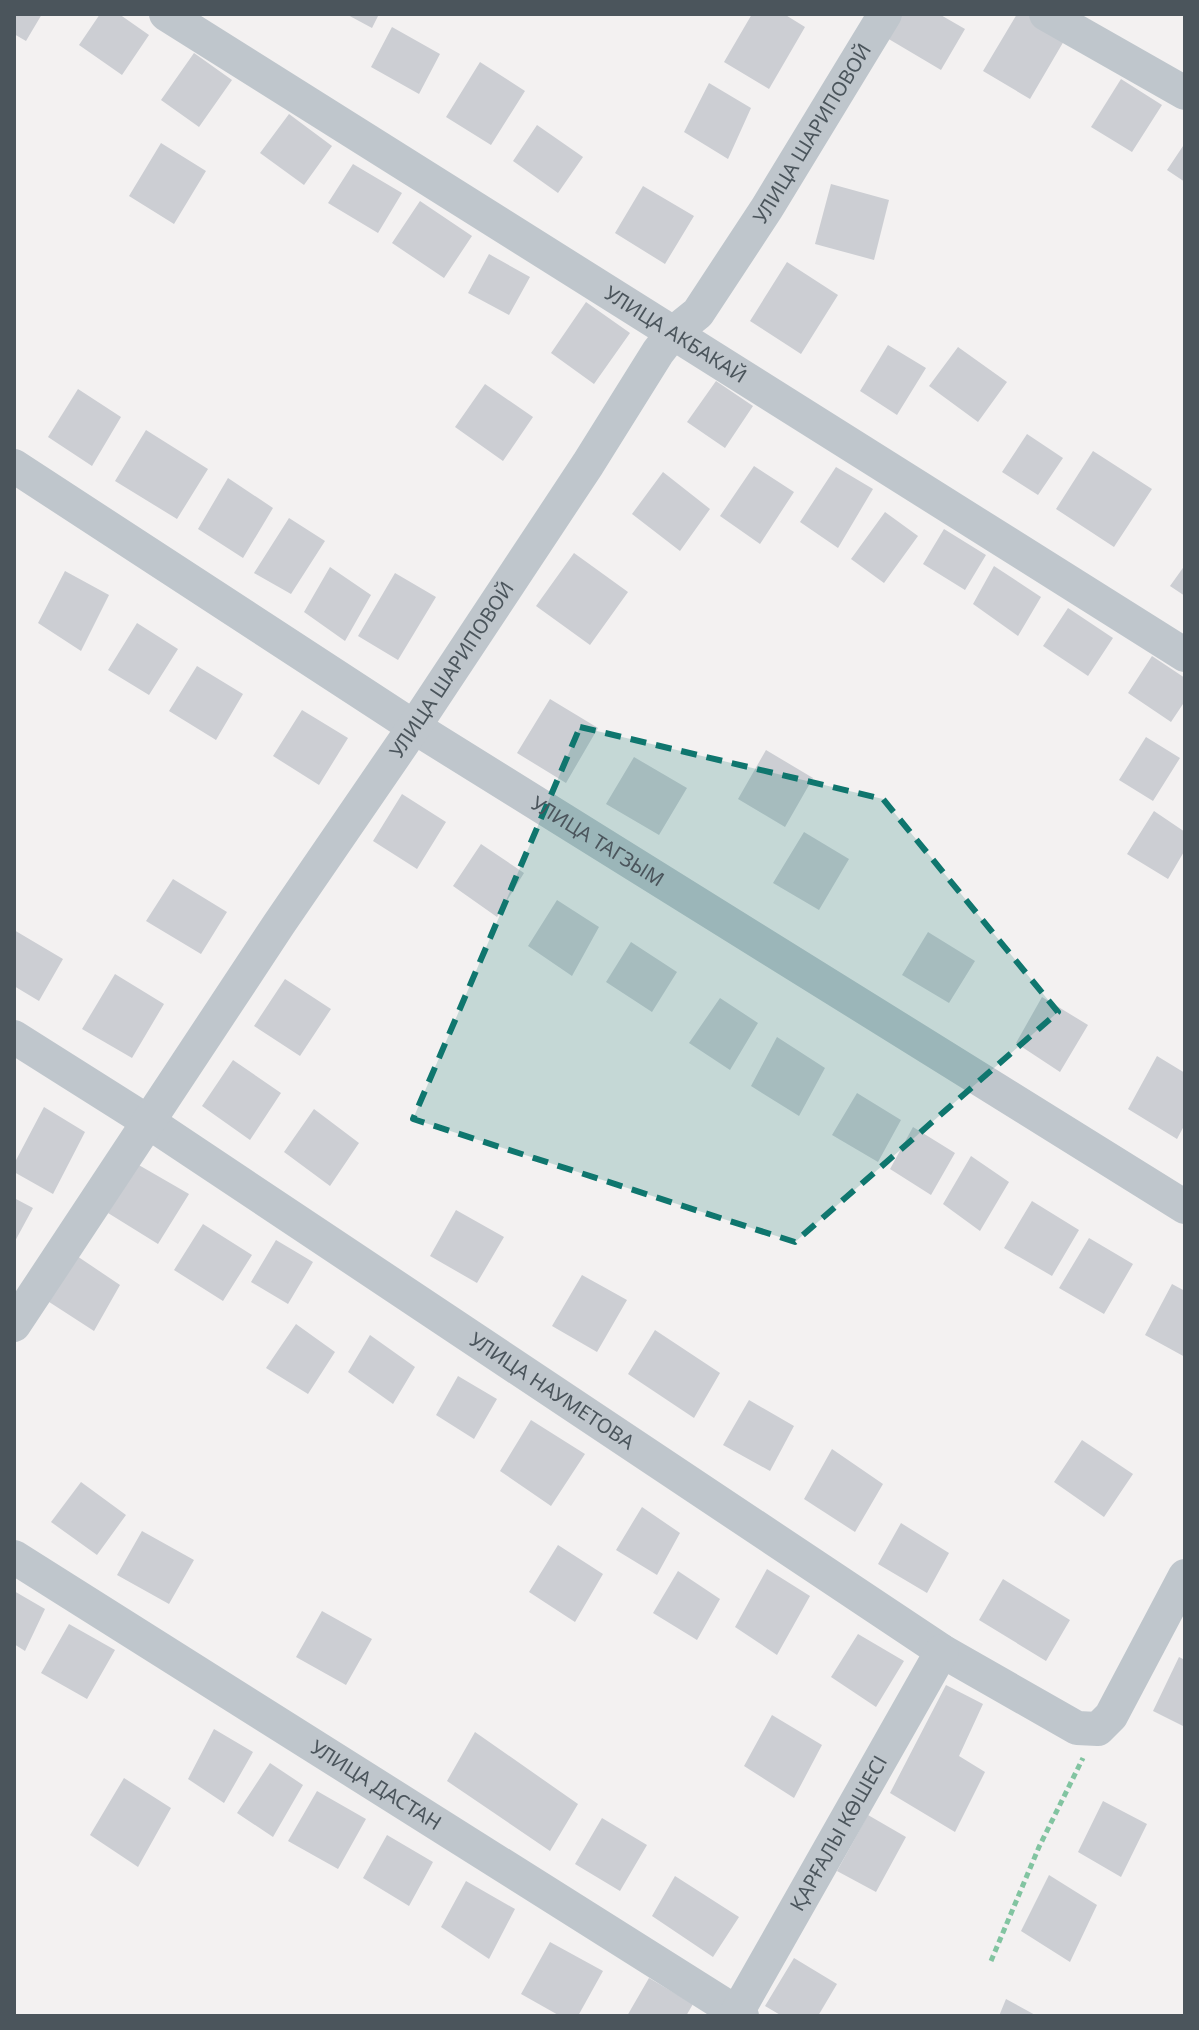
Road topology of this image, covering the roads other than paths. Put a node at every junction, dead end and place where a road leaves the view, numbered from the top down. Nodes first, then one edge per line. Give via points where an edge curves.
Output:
1 (166, 14) edge
2 (885, 14) edge
3 (1046, 14) edge
4 (1185, 93) edge
5 (672, 334) junction
6 (14, 466) edge
7 (1185, 655) edge
8 (414, 727) junction
9 (14, 1037) edge
10 (147, 1121) junction
11 (1185, 1207) edge
12 (14, 1325) edge
13 (14, 1557) edge
14 (1185, 1576) edge
15 (942, 1651) junction
16 (738, 2015) edge

1 - 5 street, УЛИЦА АКБАКАЙ
2 - 5 street, УЛИЦА ШАРИПОВОЙ via 698,313
3 - 4 street
5 - 7 street, УЛИЦА АКБАКАЙ
5 - 8 street, УЛИЦА ШАРИПОВОЙ
6 - 8 street, УЛИЦА ТАГЗЫМ
8 - 10 street, УЛИЦА ШАРИПОВОЙ
8 - 11 street, УЛИЦА ТАГЗЫМ
9 - 10 street, УЛИЦА НАУМЕТОВА
10 - 12 street, УЛИЦА ШАРИПОВОЙ
10 - 15 street, УЛИЦА НАУМЕТОВА
13 - 16 street, УЛИЦА ДАСТАН
14 - 15 street, УЛИЦА НАУМЕТОВА via 1111,1716 1098,1729 1077,1728
15 - 16 street, ҚАРҒАЛЫ КӨШЕСІ

